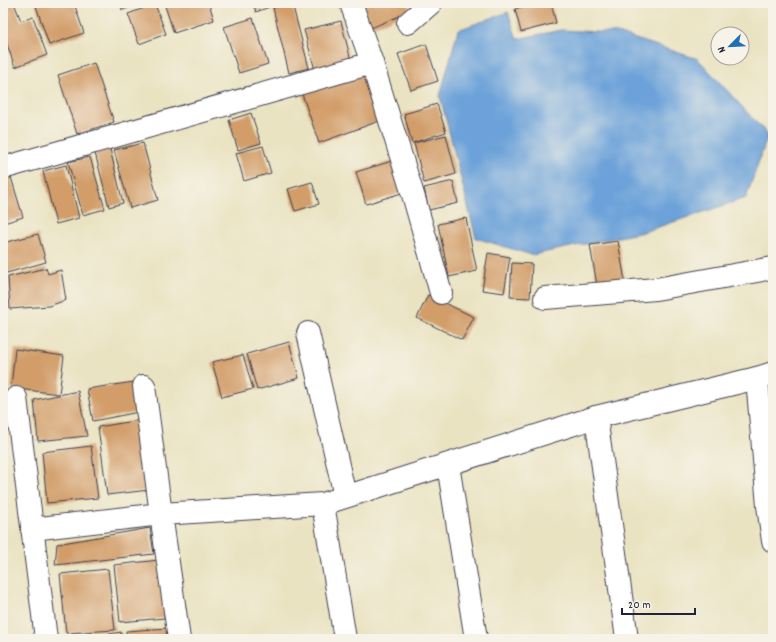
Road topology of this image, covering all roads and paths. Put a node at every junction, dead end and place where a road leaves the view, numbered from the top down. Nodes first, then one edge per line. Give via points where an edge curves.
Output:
1 (351, 3) edge
2 (431, 3) edge
3 (408, 23) dead end
4 (372, 63) junction
5 (3, 168) edge
6 (773, 268) edge
7 (440, 292) dead end
8 (545, 298) dead end
9 (308, 333) dead end
10 (765, 376) edge
11 (144, 386) dead end
12 (16, 398) dead end
13 (596, 417) junction
14 (12, 435) edge
15 (448, 465) junction
16 (345, 496) junction
17 (323, 504) junction
18 (771, 506) edge
19 (162, 514) junction
20 (32, 528) junction
21 (773, 541) edge
22 (46, 639) edge
23 (179, 639) edge
24 (345, 639) edge
25 (476, 639) edge
26 (627, 639) edge

1 - 4 street
2 - 3 street
4 - 5 street
4 - 7 street
6 - 8 street via 656,289
9 - 16 street
10 - 13 street
10 - 18 street
11 - 19 street
12 - 14 street
13 - 15 street
13 - 26 street
14 - 20 street
15 - 16 street
15 - 25 street
16 - 17 street
17 - 19 street
17 - 24 street
18 - 21 street
19 - 20 street
19 - 23 street
20 - 22 street

